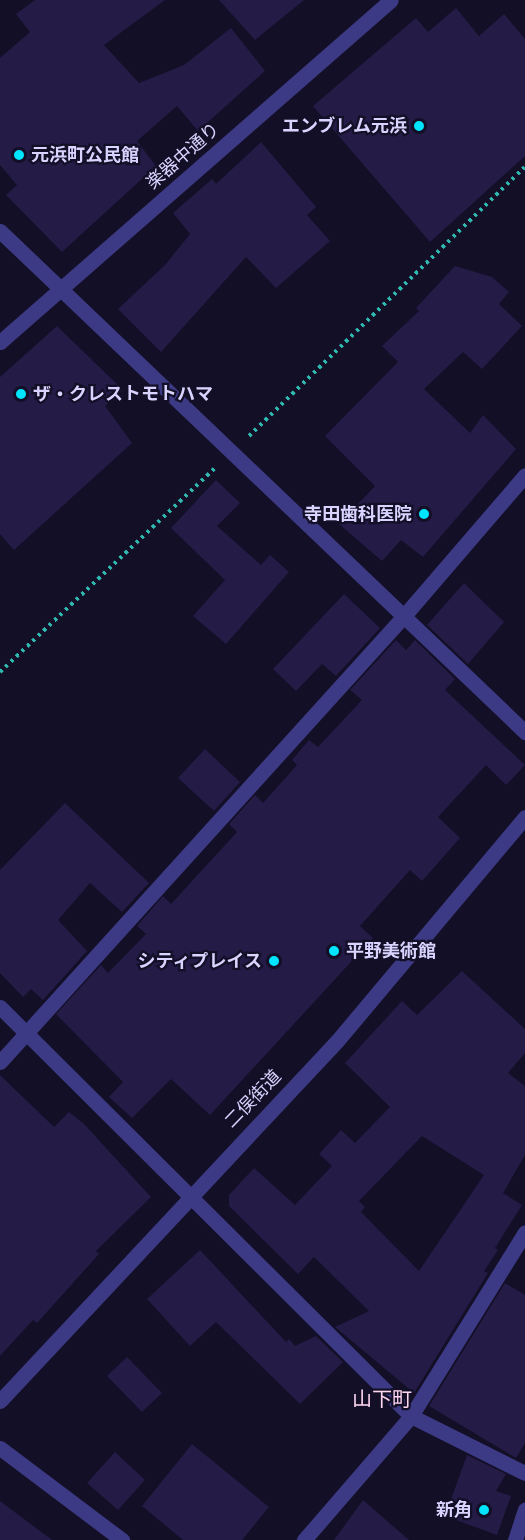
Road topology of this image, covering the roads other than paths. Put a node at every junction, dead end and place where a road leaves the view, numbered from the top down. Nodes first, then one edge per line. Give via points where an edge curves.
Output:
1 (391, 0) edge
2 (0, 231) edge
3 (62, 287) junction
4 (0, 342) edge
5 (525, 475) edge
6 (404, 617) junction
7 (525, 732) edge
8 (525, 817) edge
9 (0, 1007) edge
10 (26, 1033) junction
11 (0, 1062) edge
12 (191, 1195) junction
13 (525, 1232) edge
14 (0, 1401) edge
15 (411, 1416) junction
16 (0, 1448) edge
17 (525, 1473) edge
18 (525, 1510) edge
19 (122, 1540) edge
20 (304, 1540) edge
21 (515, 1540) edge

1 - 3 street, 楽器中通り
2 - 3 street
3 - 4 street, 楽器中通り
3 - 6 street
5 - 6 street
6 - 7 street
6 - 10 street
8 - 12 street, 二俣街道 via 337,1041
9 - 10 street
10 - 11 street
10 - 12 street
12 - 14 street, 二俣街道
12 - 15 street
13 - 15 street
15 - 17 street
15 - 20 street
16 - 19 street
18 - 21 street

